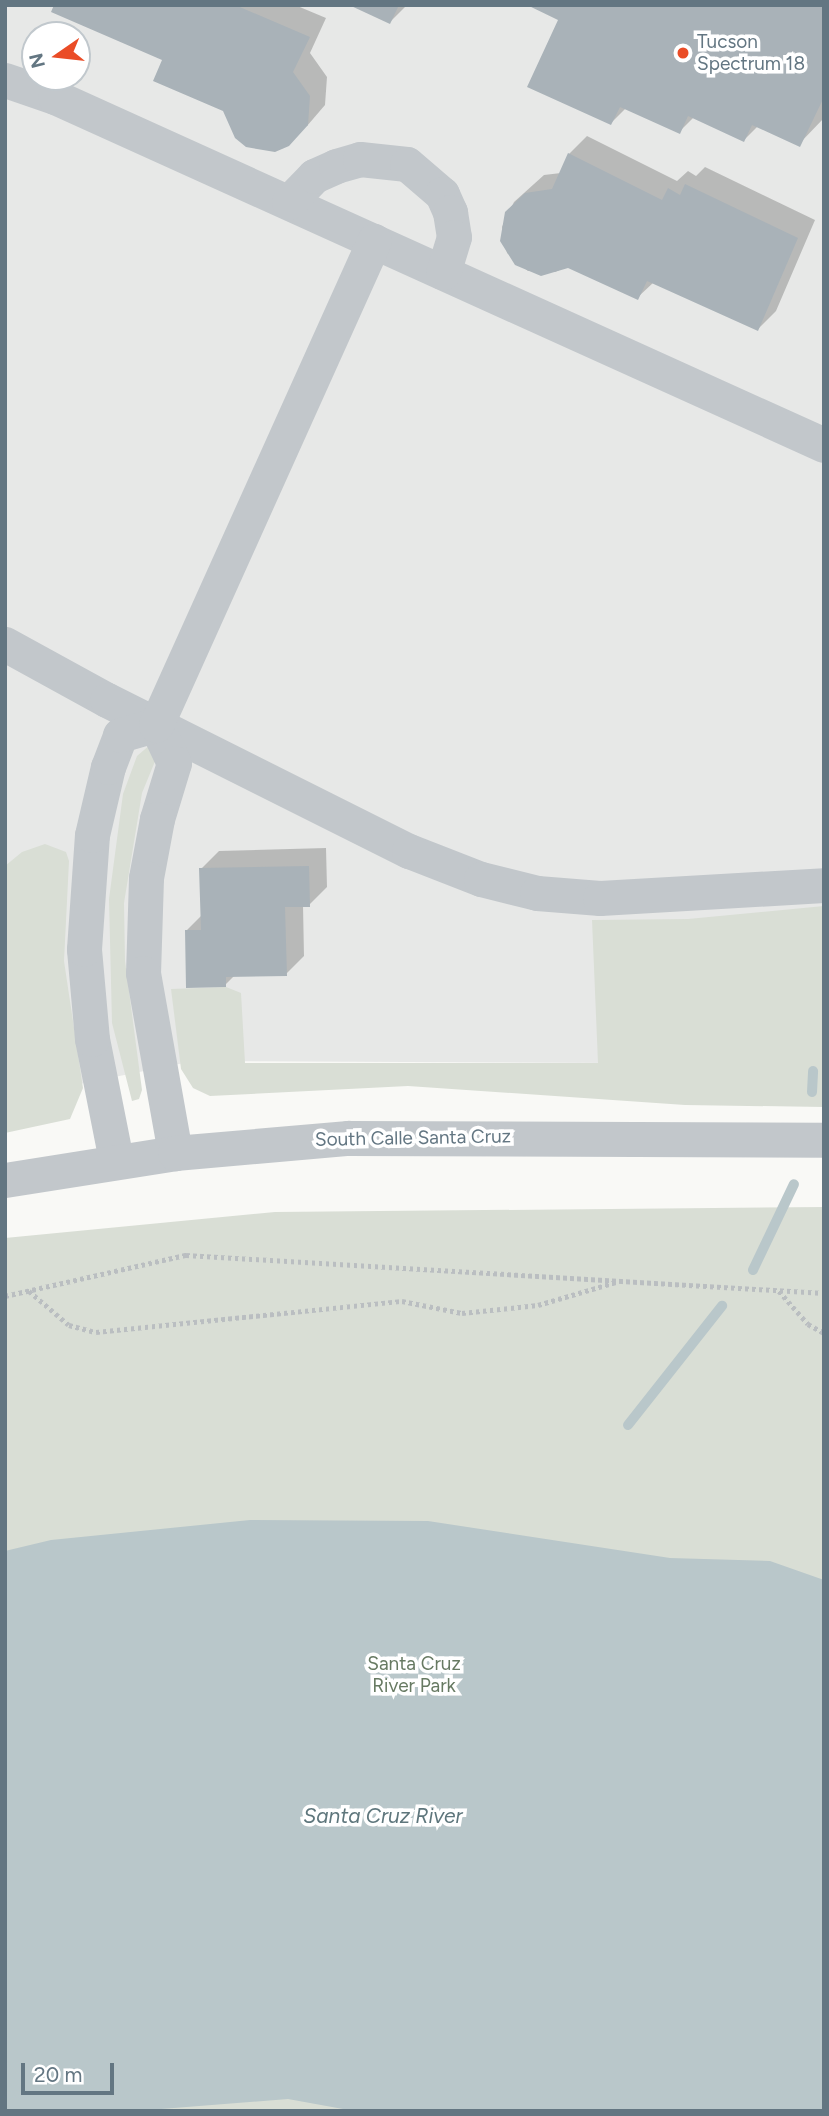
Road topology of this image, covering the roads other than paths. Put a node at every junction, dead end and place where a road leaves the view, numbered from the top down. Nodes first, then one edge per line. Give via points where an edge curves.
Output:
1 (5, 80) edge
2 (289, 202) junction
3 (374, 241) junction
4 (443, 272) junction
5 (824, 445) edge
6 (5, 644) edge
7 (156, 725) junction
8 (824, 885) edge
9 (824, 1140) edge
10 (175, 1153) junction
11 (116, 1160) junction
12 (5, 1180) edge

1 - 2 street via 55,97
2 - 3 street
2 - 4 street via 314,176 336,166 360,159 407,164 442,194 450,212 454,237
3 - 4 street
3 - 7 street
4 - 5 street
6 - 7 street
7 - 8 street via 409,850 508,887 612,898
7 - 10 street via 174,763 146,878 143,973
7 - 11 street via 120,736 99,801 87,873 86,991
9 - 10 street, South Calle Santa Cruz via 396,1136
10 - 11 street, South Calle Santa Cruz
11 - 12 street, South Calle Santa Cruz

